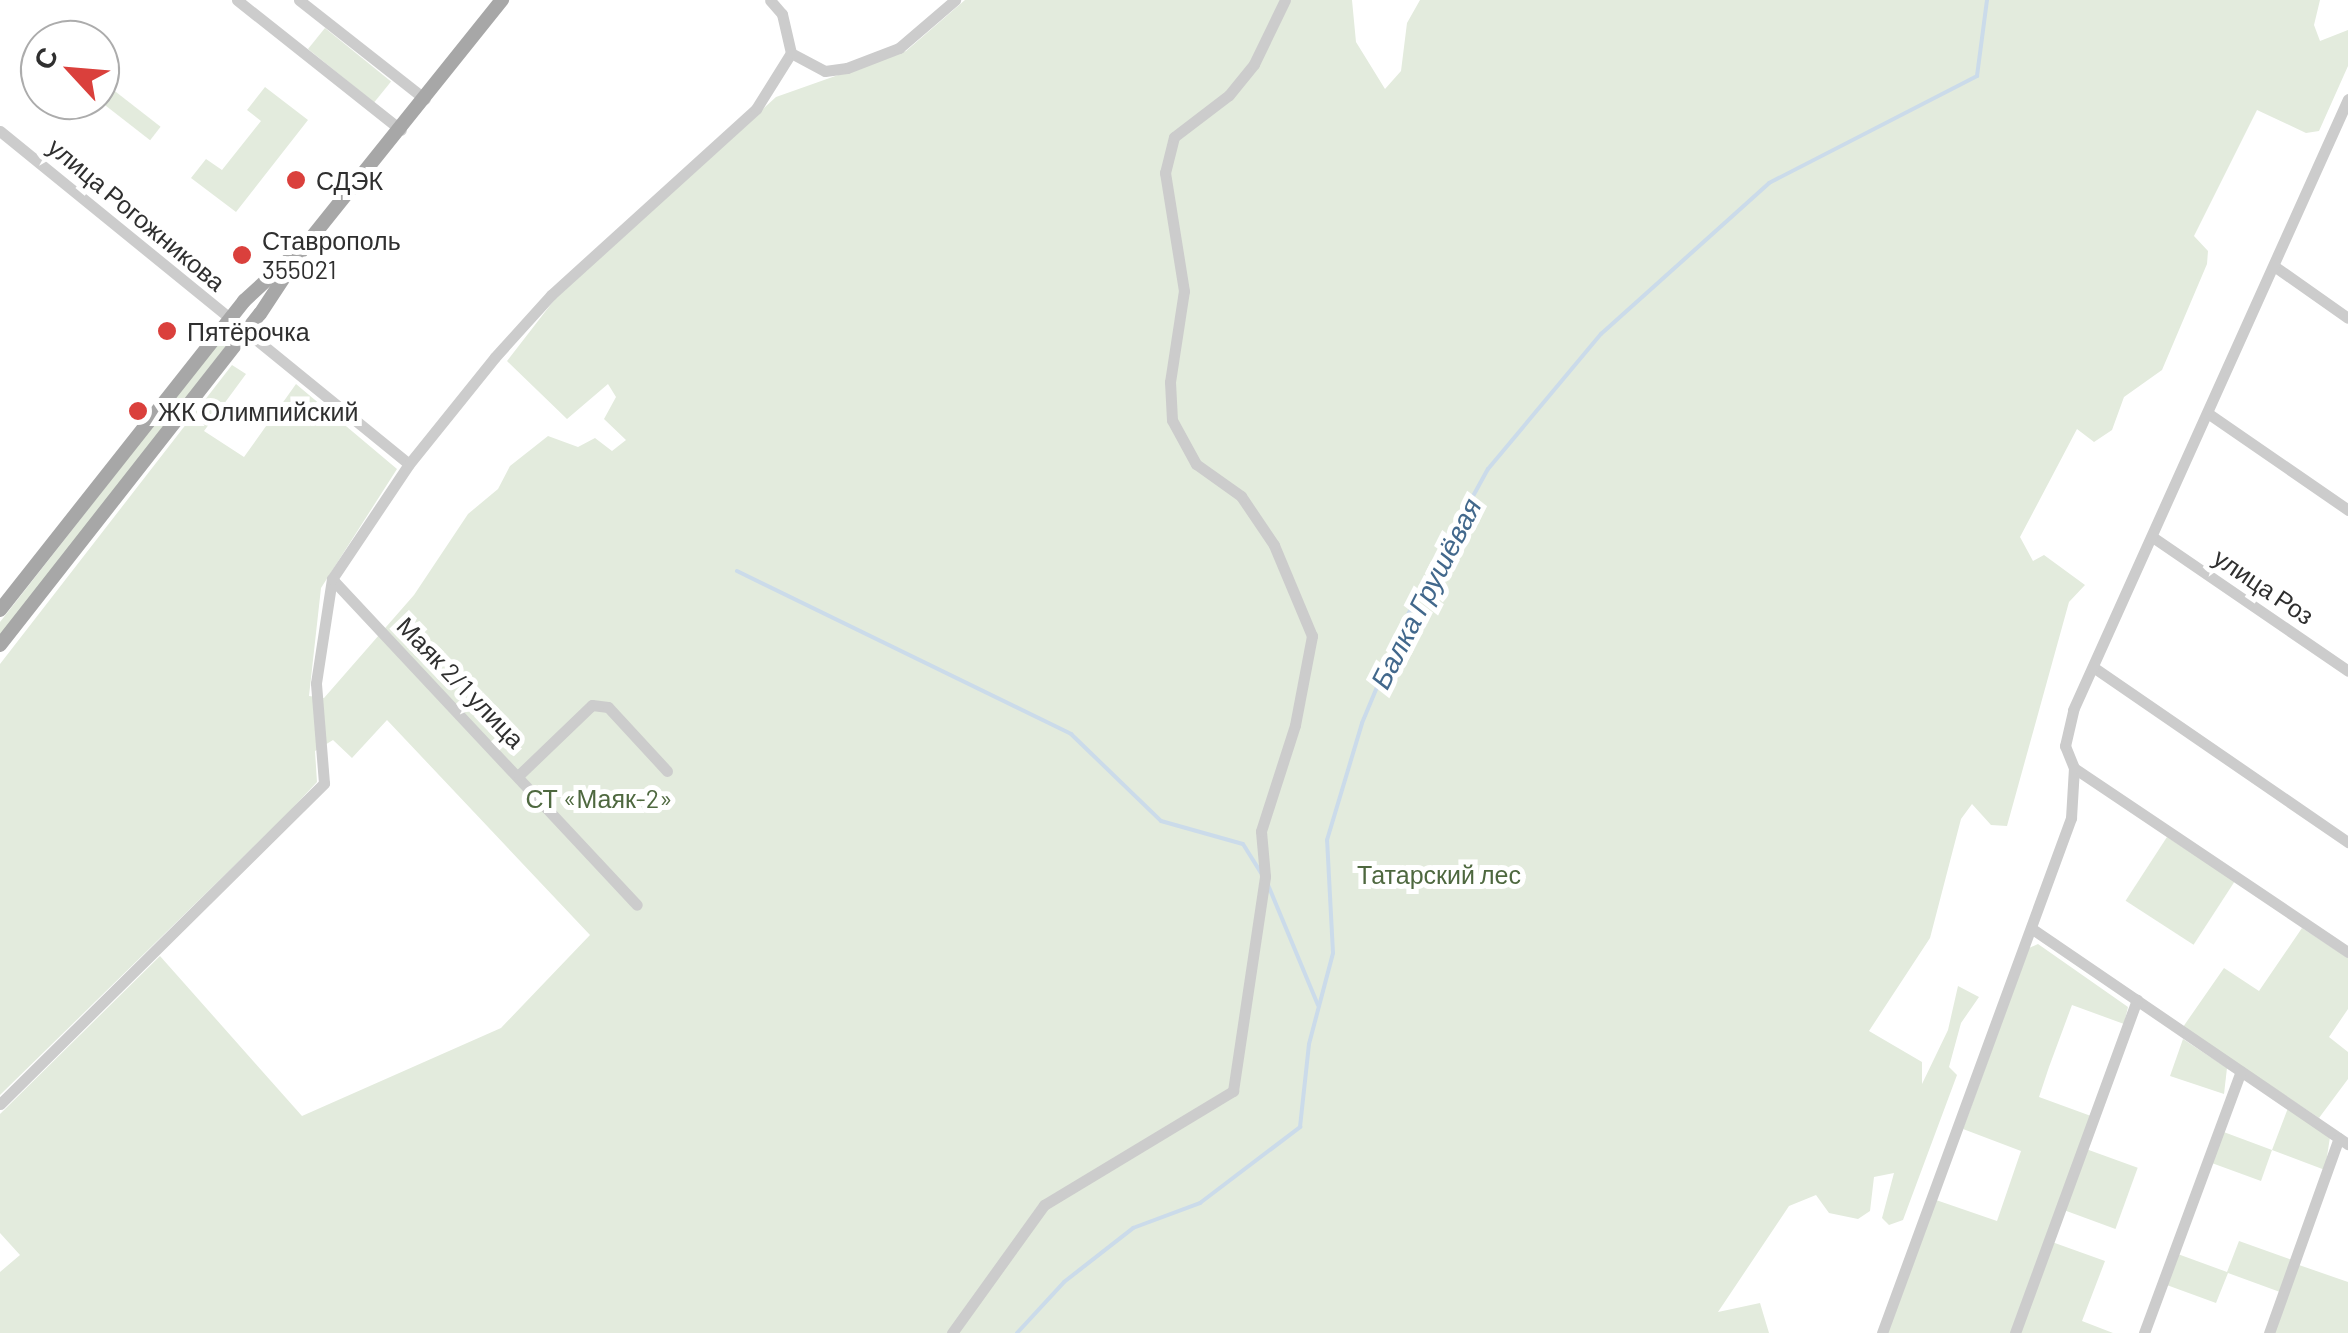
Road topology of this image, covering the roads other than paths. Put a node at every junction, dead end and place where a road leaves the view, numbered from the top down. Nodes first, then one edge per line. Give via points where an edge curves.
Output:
1 (236, 0) edge
2 (300, 0) edge
3 (502, 0) edge
4 (770, 0) edge
5 (955, 0) edge
6 (1285, 0) edge
7 (791, 52) junction
8 (2348, 98) edge
9 (425, 99) junction
10 (2343, 126) edge
11 (400, 130) junction
12 (0, 131) edge
13 (304, 247) junction
14 (2274, 266) junction
15 (2348, 318) edge
16 (230, 319) junction
17 (247, 332) junction
18 (2209, 414) junction
19 (408, 464) junction
20 (2348, 510) edge
21 (2154, 538) junction
22 (332, 578) junction
23 (0, 610) edge
24 (0, 645) edge
25 (2096, 669) junction
26 (2348, 671) edge
27 (2074, 768) junction
28 (667, 772) dead end
29 (519, 775) junction
30 (2348, 842) edge
31 (637, 905) dead end
32 (2031, 928) junction
33 (2348, 952) edge
34 (2137, 1000) junction
35 (2240, 1070) junction
36 (0, 1104) edge
37 (2344, 1141) edge
38 (952, 1333) edge
39 (1882, 1333) edge
40 (2015, 1333) edge
41 (2144, 1333) edge
42 (2269, 1333) edge

1 - 11 street
2 - 9 street
3 - 9 main road
4 - 7 street via 782,14
5 - 7 street via 899,48 833,72
6 - 38 street via 1264,48 1229,95 1174,136 1164,174 1184,291 1170,382 1172,420 1196,464 1241,496 1284,560 1312,636 1295,724 1261,831 1266,876 1233,1091 1044,1206
7 - 19 street via 756,109 551,295
8 - 10 street
9 - 11 main road
10 - 14 street
11 - 13 main road
12 - 16 street, улица Рогожникова
13 - 16 main road
13 - 17 main road
14 - 15 street
14 - 18 street
16 - 17 street, улица Рогожникова
16 - 23 main road
17 - 19 street, улица Рогожникова
17 - 24 main road
18 - 20 street
18 - 21 street
19 - 22 street
21 - 25 street
21 - 26 street, улица Роз
22 - 29 street, Маяк 2/1 улица
22 - 36 street via 316,684 328,772
25 - 27 street via 2066,728
25 - 30 street
27 - 32 street via 2071,818
27 - 33 street
28 - 29 street via 608,707 592,705
29 - 31 street, Маяк 2/1 улица
32 - 34 street
32 - 39 street
34 - 35 street
34 - 40 street
35 - 37 street
35 - 41 street
37 - 42 street

